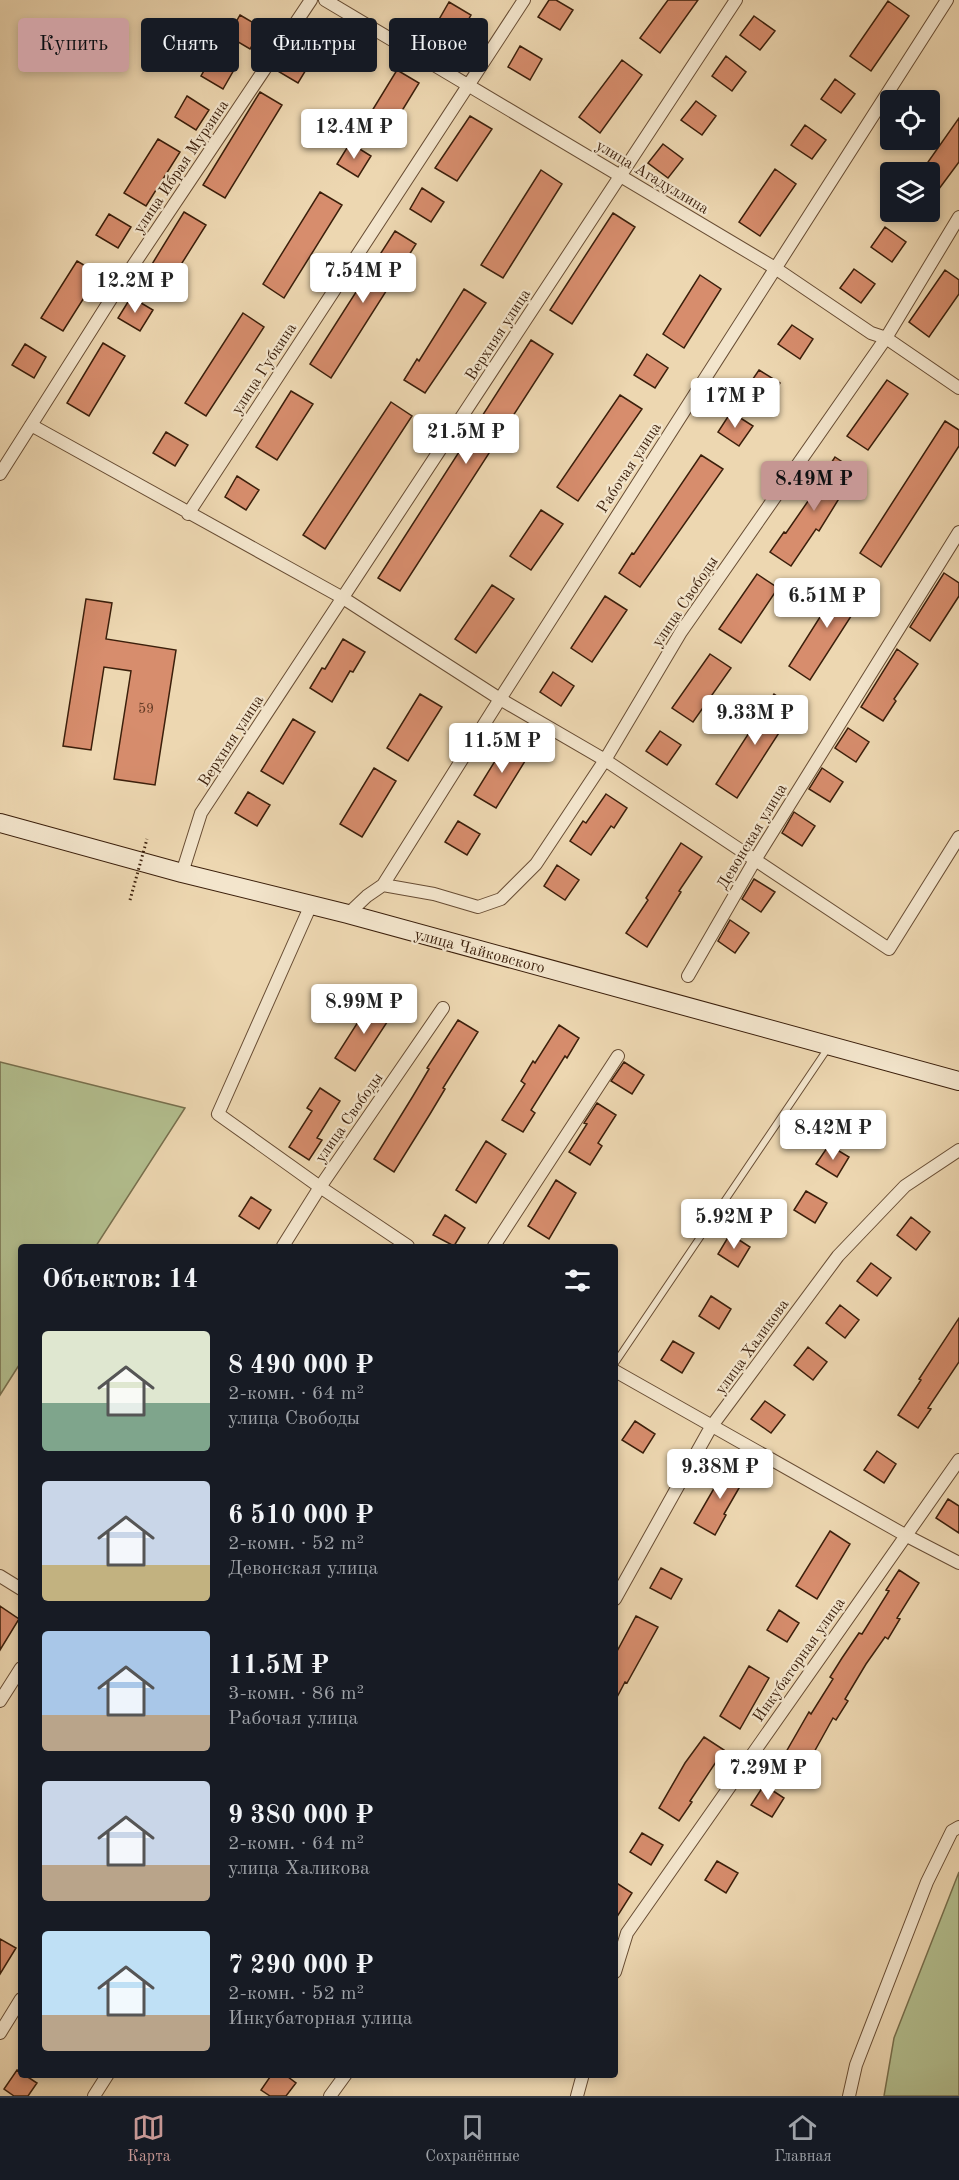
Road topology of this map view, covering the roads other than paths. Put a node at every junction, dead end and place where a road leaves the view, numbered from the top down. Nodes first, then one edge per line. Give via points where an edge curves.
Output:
1 (311, 0) edge
2 (326, 0) edge
3 (524, 0) edge
4 (736, 0) edge
5 (947, 0) edge
6 (469, 84) junction
7 (621, 176) junction
8 (959, 217) edge
9 (775, 268) junction
10 (886, 338) junction
11 (959, 388) edge
12 (31, 425) junction
13 (0, 474) edge
14 (188, 514) junction
15 (959, 532) edge
16 (343, 598) junction
17 (500, 699) junction
18 (605, 760) junction
19 (0, 823) edge
20 (959, 837) edge
21 (755, 860) junction
22 (182, 873) junction
23 (383, 885) junction
24 (310, 907) junction
25 (348, 914) junction
26 (688, 976) dead end
27 (443, 1008) dead end
28 (830, 1046) junction
29 (618, 1056) dead end
30 (959, 1081) edge
31 (959, 1150) edge
32 (320, 1187) junction
33 (284, 1244) edge
34 (405, 1244) edge
35 (495, 1244) edge
36 (618, 1360) edge
37 (618, 1373) edge
38 (711, 1427) junction
39 (959, 1460) edge
40 (905, 1535) junction
41 (959, 1563) edge
42 (0, 1576) edge
43 (18, 1587) edge
44 (618, 1594) edge
45 (18, 1673) edge
46 (0, 1701) edge
47 (959, 1827) edge
48 (618, 1962) edge
49 (18, 2005) edge
50 (0, 2033) edge
51 (105, 2078) edge
52 (343, 2078) edge
53 (582, 2078) edge
54 (94, 2096) edge
55 (330, 2096) edge
56 (577, 2096) edge
57 (849, 2096) edge

1 - 12 street, улица Ибрая Мурзина
2 - 6 street, улица Агадуллина
3 - 6 street, улица Губкина
4 - 7 street, Верхняя улица
5 - 9 street, Рабочая улица
6 - 7 street, улица Агадуллина
6 - 14 street, улица Губкина
7 - 9 street, улица Агадуллина
7 - 16 street, Верхняя улица
8 - 10 street, улица Свободы
9 - 10 street, улица Агадуллина via 871,333
9 - 17 street, Рабочая улица
10 - 11 street, улица Агадуллина
10 - 18 street, улица Свободы via 681,632
12 - 13 street, улица Ибрая Мурзина
12 - 14 street
14 - 16 street
15 - 21 street, Девонская улица
16 - 17 street
16 - 22 street, Верхняя улица via 201,813
17 - 18 street
17 - 23 street, Рабочая улица
18 - 21 street
18 - 23 street, улица Свободы via 536,864 501,899 478,907
19 - 22 main road, улица Чайковского
20 - 21 street via 889,950
21 - 26 street, Девонская улица
22 - 24 main road, улица Чайковского
23 - 25 street, Рабочая улица
24 - 25 main road, улица Чайковского
24 - 32 street via 218,1114
25 - 28 main road, улица Чайковского
27 - 32 street, улица Свободы
28 - 30 main road, улица Чайковского
28 - 36 lane
29 - 35 street
31 - 38 street, улица Халикова via 905,1186 838,1256
32 - 33 street, улица Свободы
32 - 34 street
37 - 38 street
38 - 40 street
38 - 44 street, улица Халикова
39 - 40 street, Инкубаторная улица
40 - 41 street
40 - 48 street, Инкубаторная улица via 627,1933
42 - 43 street
45 - 46 street
47 - 57 street via 952,1831 927,1882 856,2065
49 - 50 street
51 - 54 street
52 - 55 street
53 - 56 street

